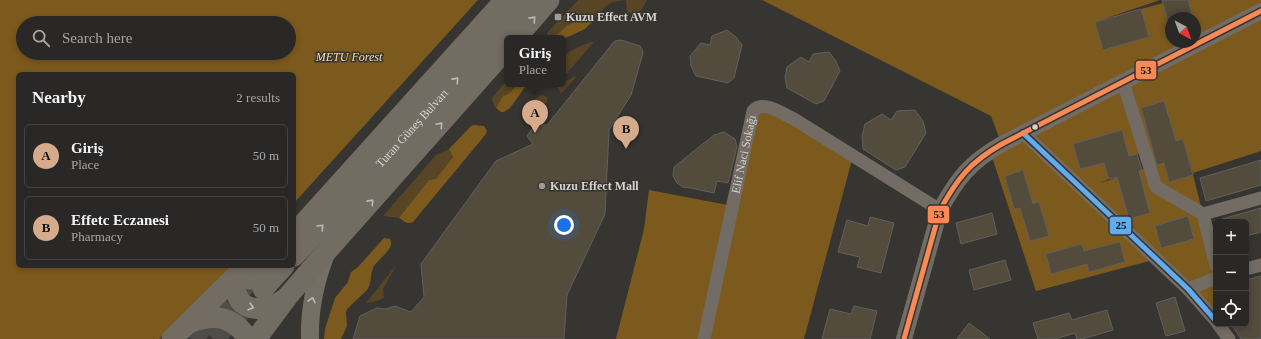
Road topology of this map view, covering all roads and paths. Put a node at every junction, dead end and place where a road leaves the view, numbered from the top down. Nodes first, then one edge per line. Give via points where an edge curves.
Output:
1 (488, 0) edge
2 (505, 0) edge
3 (528, 0) edge
4 (549, 0) edge
5 (1261, 11) edge
6 (519, 35) edge
7 (504, 51) edge
8 (1123, 82) junction
9 (1024, 133) junction
10 (1261, 198) edge
11 (940, 210) junction
12 (296, 213) edge
13 (1203, 214) junction
14 (296, 232) edge
15 (326, 252) junction
16 (296, 254) edge
17 (1213, 255) edge
18 (1261, 265) edge
19 (277, 268) edge
20 (1249, 268) edge
21 (252, 275) edge
22 (1213, 279) edge
23 (1188, 289) junction
24 (288, 296) junction
25 (1213, 318) edge
26 (1220, 327) edge
27 (179, 333) edge
28 (248, 339) edge
29 (256, 339) edge
30 (310, 339) edge
31 (704, 339) edge
32 (904, 339) edge
33 (1229, 339) edge

1 - 12 main road
2 - 14 main road, Turan Güneş Bulvarı
16 -> 3 main road, Turan Güneş Bulvarı
6 -> 4 main road
5 - 8 street
15 -> 7 main road
8 - 9 street
8 - 13 street via 1156,187
9 - 11 street via 978,159 963,173
9 - 23 street
10 - 13 street
11 - 31 street, Elif Naci Sokağı via 794,119 775,110 758,106 753,111
11 - 32 street
13 - 17 street
15 - 24 main road
30 -> 15 main road via 310,306
18 - 20 street
19 - 21 main road
21 -> 24 main road via 236,285 240,300 247,306 258,309 270,307
21 - 27 main road
22 - 23 street
23 - 25 street
24 - 29 main road
26 - 33 street
27 - 28 main road via 198,319 211,317 224,319 237,327

